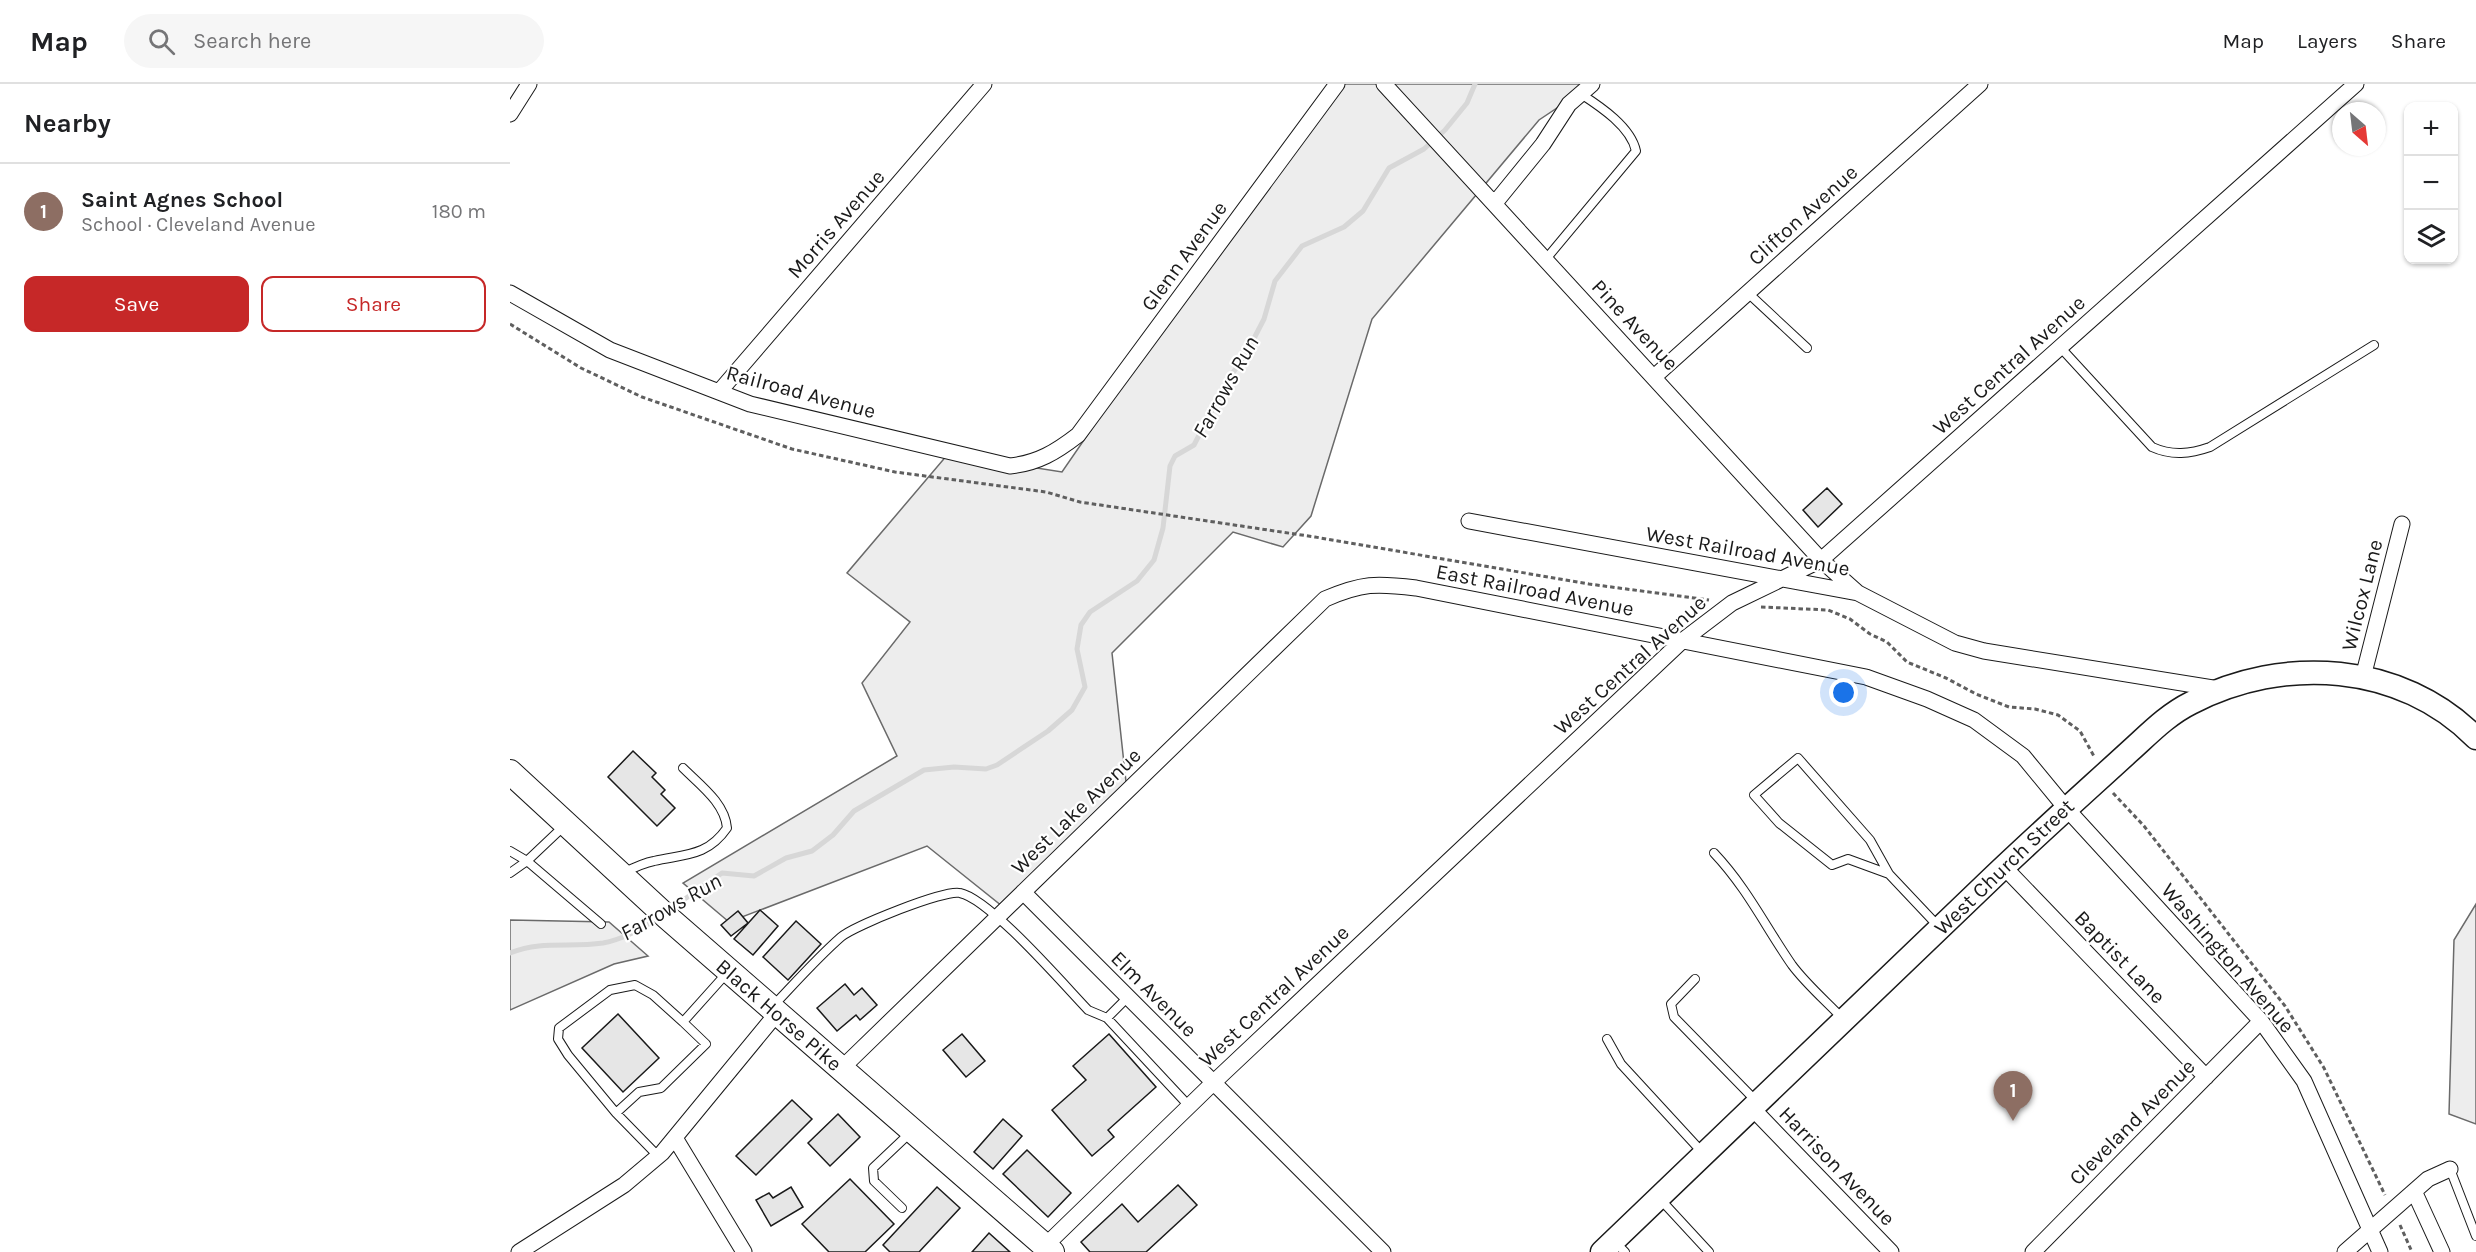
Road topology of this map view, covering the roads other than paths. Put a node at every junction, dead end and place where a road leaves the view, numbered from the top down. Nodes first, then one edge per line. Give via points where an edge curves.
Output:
1 (530, 84) edge
2 (984, 84) edge
3 (1337, 84) edge
4 (1384, 84) edge
5 (1980, 84) edge
6 (2356, 84) edge
7 (1586, 89) edge
8 (510, 114) edge
9 (1495, 202) junction
10 (1546, 259) junction
11 (510, 293) edge
12 (1748, 293) junction
13 (2374, 345) dead end
14 (1807, 348) dead end
15 (2060, 348) junction
16 (1654, 377) junction
17 (719, 392) junction
18 (1060, 449) joint
19 (1469, 521) dead end
20 (2402, 524) dead end
21 (1821, 560) junction
22 (1779, 578) junction
23 (1345, 590) joint
24 (1858, 592) junction
25 (1683, 641) junction
26 (2362, 677) junction
27 (2222, 690) junction
28 (2476, 738) edge
29 (683, 768) dead end
30 (510, 772) edge
31 (2065, 807) junction
32 (565, 825) junction
33 (510, 851) edge
34 (1714, 853) dead end
35 (527, 861) junction
36 (2004, 867) junction
37 (510, 873) edge
38 (1889, 874) junction
39 (619, 875) junction
40 (1023, 892) junction
41 (997, 918) junction
42 (601, 924) dead end
43 (1940, 928) junction
44 (729, 970) junction
45 (1695, 979) dead end
46 (1128, 997) junction
47 (775, 1010) junction
48 (1107, 1018) junction
49 (1845, 1020) junction
50 (2261, 1021) junction
51 (683, 1022) junction
52 (1607, 1039) dead end
53 (841, 1070) junction
54 (2206, 1077) junction
55 (1214, 1082) junction
56 (1189, 1106) junction
57 (1755, 1106) junction
58 (616, 1113) junction
59 (912, 1131) junction
60 (675, 1138) junction
61 (1704, 1155) junction
62 (658, 1156) junction
63 (2450, 1169) joint
64 (2414, 1191) junction
65 (1659, 1198) junction
66 (902, 1208) dead end
67 (2370, 1227) junction
68 (2476, 1236) edge
69 (1614, 1248) edge
70 (1049, 1249) edge
71 (519, 1252) edge
72 (744, 1252) edge
73 (1383, 1252) edge
74 (1709, 1252) edge
75 (1891, 1252) edge
76 (2033, 1252) edge
77 (2345, 1252) edge
78 (2380, 1252) edge
79 (2442, 1252) edge

1 - 8 street
2 - 17 street, Morris Avenue
3 - 18 street, Glenn Avenue via 1078,435
4 - 9 street, Pine Avenue
5 - 12 street, Clifton Avenue
6 - 15 street, West Central Avenue
7 - 9 street via 1569,104 1543,144
7 - 10 lane via 1635,144 1636,151
9 - 10 street, Pine Avenue
10 - 16 street, Pine Avenue
11 - 17 street, Railroad Avenue via 610,350
12 - 14 lane
12 - 16 street, Clifton Avenue
13 - 15 lane via 2210,447 2190,454 2162,452 2152,447
15 - 21 street, West Central Avenue
16 - 21 street, Pine Avenue
17 - 18 street, Railroad Avenue via 750,404 1010,466 1032,464
19 - 22 street, West Railroad Avenue
20 - 26 street, Wilcox Lane
21 - 22 street, West Central Avenue
21 - 24 street, Pine Avenue
22 - 24 street, West Railroad Avenue
22 - 25 street, West Central Avenue via 1732,603
23 - 25 street, East Railroad Avenue via 1380,583 1416,588
23 - 40 street, West Lake Avenue via 1324,599
24 - 27 street, West Railroad Avenue via 1955,643 1984,651
25 - 31 street, East Railroad Avenue via 1866,677 1927,699 1974,720 2023,756
25 - 55 street, West Central Avenue
26 - 27 main road, West Church Street via 2284,673
26 - 28 main road, West Church Street via 2422,696 2444,709
27 - 31 main road, West Church Street via 2191,703 2155,726
29 - 39 lane via 708,792 726,817 728,828 712,846
30 - 32 main road, Black Horse Pike
31 - 36 main road, West Church Street
31 - 50 street, Washington Avenue
32 - 35 lane
32 - 39 main road, Black Horse Pike
33 - 35 lane
34 - 49 lane via 1747,892 1793,966
35 - 37 lane
35 - 42 lane
36 - 43 main road, West Church Street
36 - 54 street, Baptist Lane
38 - 38 lane via 1870,840 1798,758 1754,795 1779,823 1832,865 1848,859
38 - 43 lane
39 - 44 main road, Black Horse Pike
40 - 41 street, West Lake Avenue
40 - 46 street, Elm Avenue
41 - 47 lane via 959,892 931,897 843,935
41 - 48 lane via 1088,1010
41 - 53 street, West Lake Avenue
43 - 49 main road, West Church Street
44 - 47 main road, Black Horse Pike
44 - 51 lane
45 - 57 lane via 1671,1004 1674,1017
46 - 48 lane
46 - 55 street, Elm Avenue
47 - 53 main road, Black Horse Pike
47 - 60 street
48 - 56 lane
49 - 57 main road, West Church Street
50 - 54 street, Cleveland Avenue
50 - 67 street, Washington Avenue via 2304,1081
51 - 58 lane via 706,1044 661,1088 639,1092
51 - 58 lane via 653,995 635,985 610,990 559,1028 558,1039
52 - 61 lane via 1621,1064
53 - 59 main road, Black Horse Pike
54 - 76 street, Cleveland Avenue
55 - 56 street, West Central Avenue
55 - 73 street, Elm Avenue
56 - 70 street, West Central Avenue
57 - 61 main road, West Church Street
57 - 75 street, Harrison Avenue
58 - 62 lane
59 - 66 lane via 873,1168 874,1181
59 - 70 main road, Black Horse Pike
60 - 62 street
60 - 72 street
61 - 65 main road, West Church Street
62 - 71 street via 624,1185
63 - 64 street
63 - 68 lane
64 - 67 street
64 - 79 street
65 - 69 main road, West Church Street
65 - 74 lane
67 - 77 street
67 - 78 street, Washington Avenue

